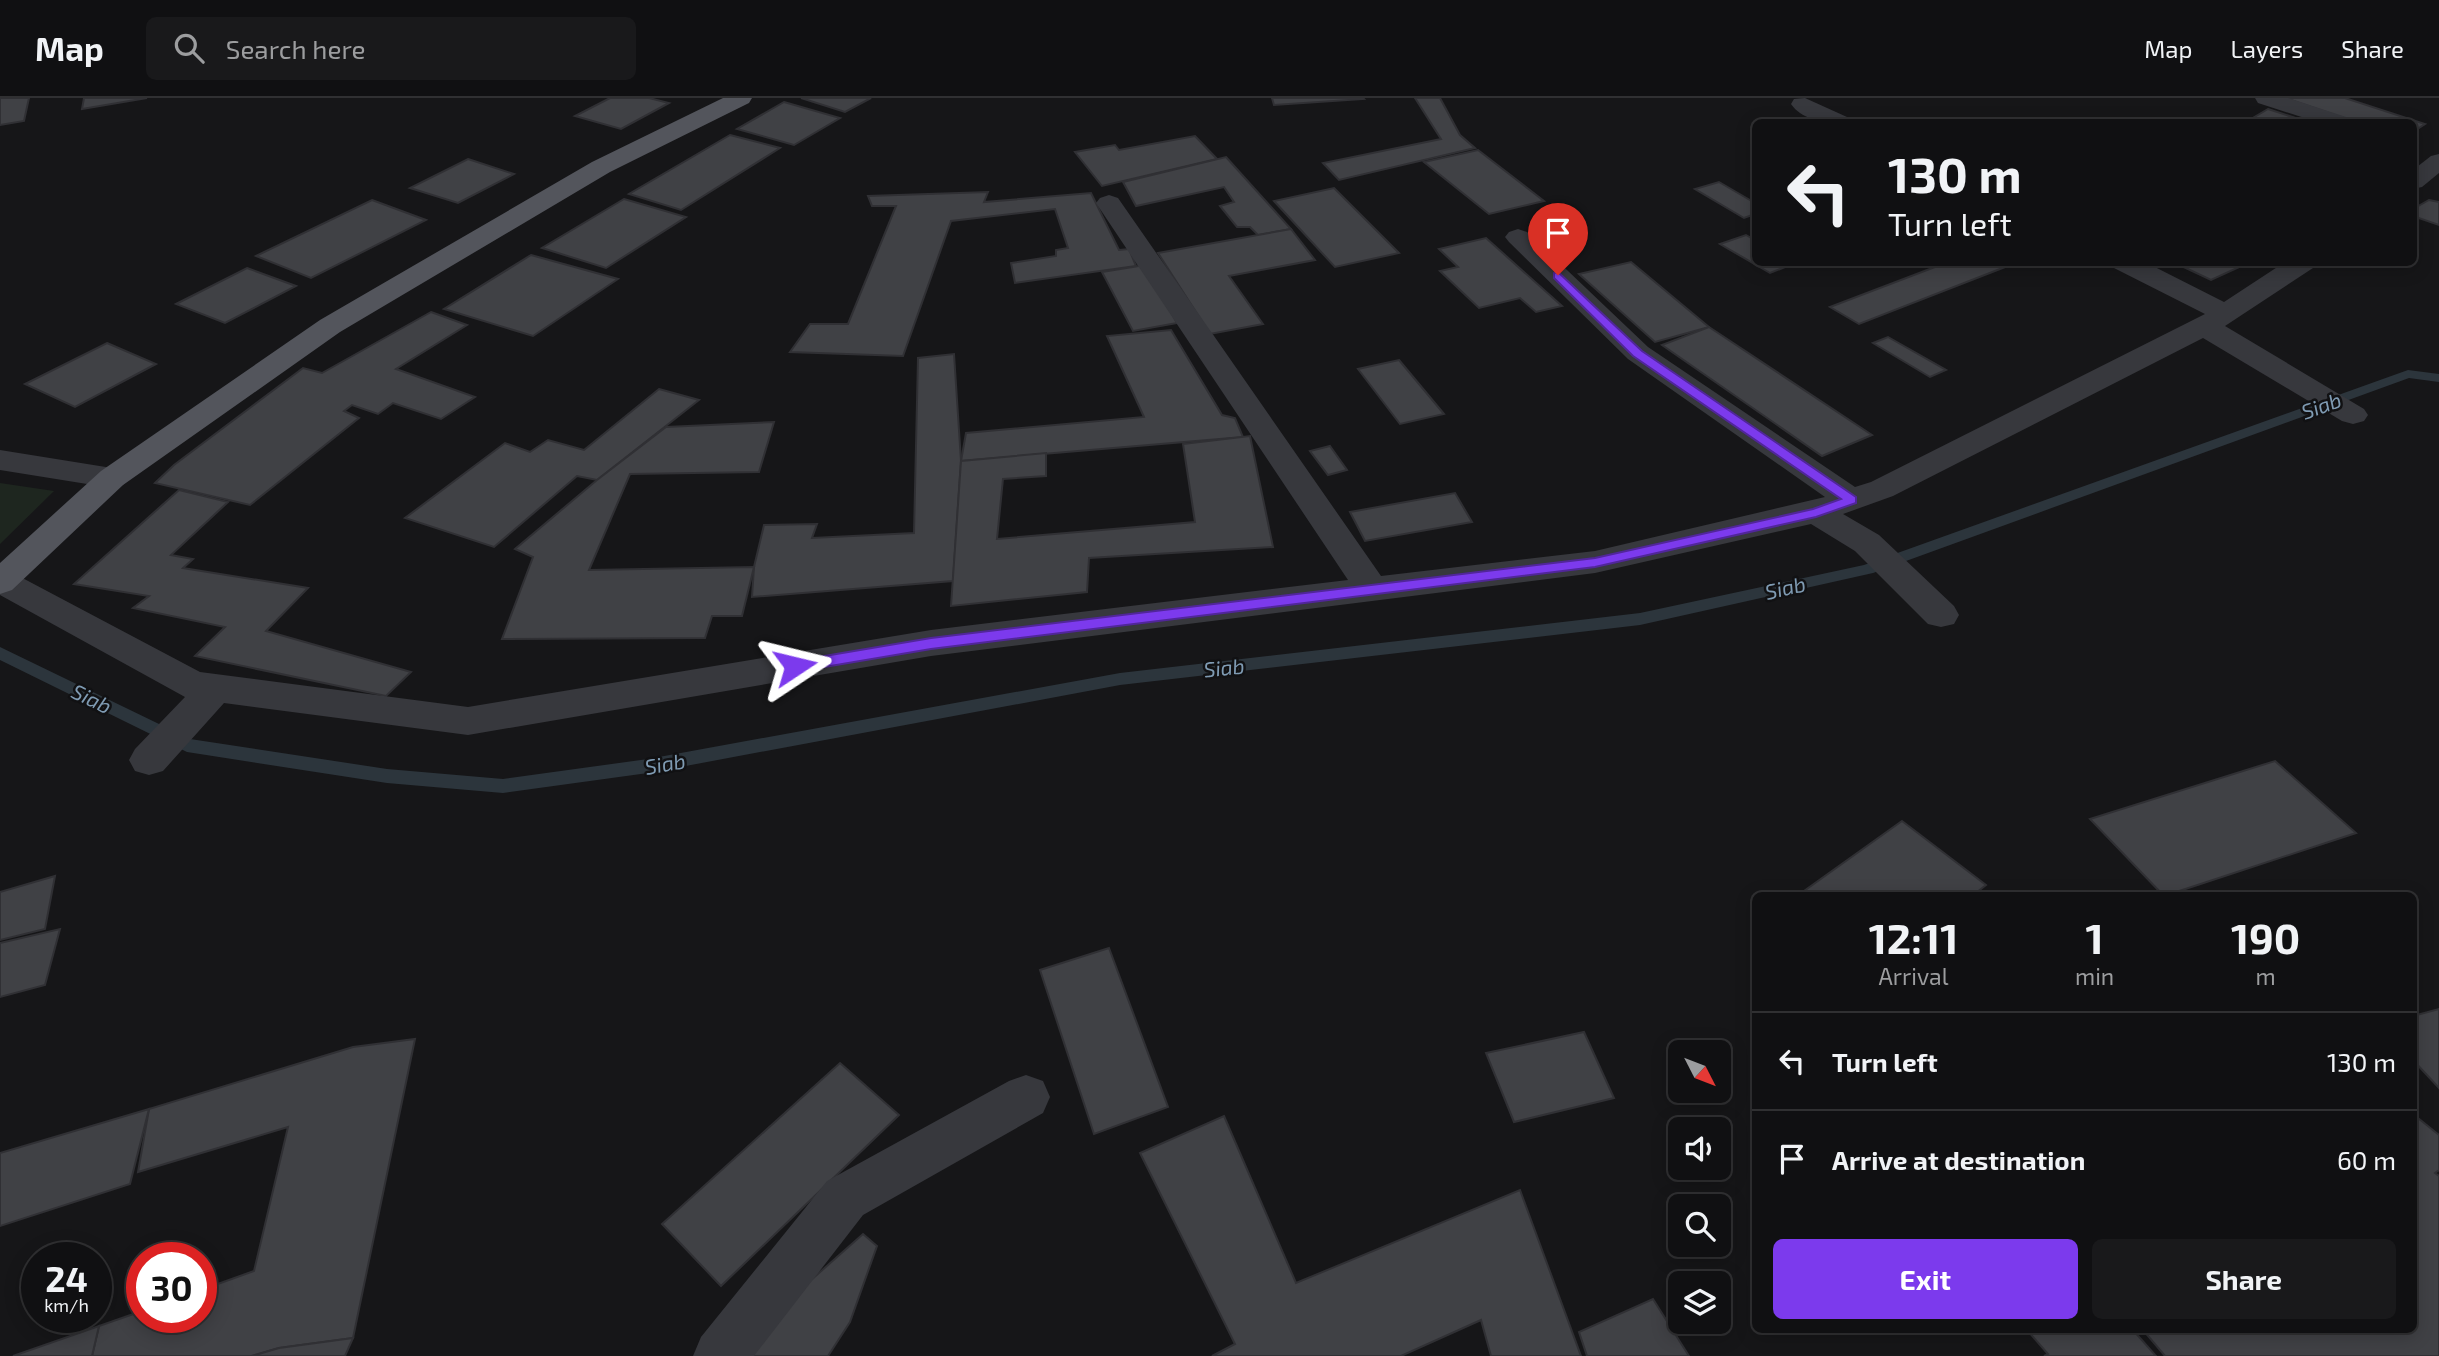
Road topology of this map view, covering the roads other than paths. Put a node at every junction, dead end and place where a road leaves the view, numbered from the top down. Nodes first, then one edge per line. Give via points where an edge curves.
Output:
1 (740, 98) edge
2 (2266, 98) edge
3 (1802, 104) dead end
4 (1833, 119) edge
5 (2329, 119) edge
6 (2417, 150) edge
7 (2439, 159) edge
8 (2417, 178) edge
9 (1109, 203) dead end
10 (1518, 237) dead end
11 (2129, 266) edge
12 (2298, 266) edge
13 (2215, 320) junction
14 (2347, 411) dead end
15 (0, 460) edge
16 (112, 478) junction
17 (1851, 500) junction
18 (1816, 512) junction
19 (1, 582) edge
20 (1373, 591) junction
21 (1941, 615) dead end
22 (208, 696) junction
23 (149, 760) dead end
24 (1026, 1097) dead end
25 (720, 1356) edge

1 - 16 main road via 601,167 330,326
2 - 5 street
3 - 4 street
6 - 7 street
7 - 8 street
9 - 20 street
10 - 17 street via 1638,353
11 - 13 street
12 - 13 street
13 - 14 street via 2282,373
13 - 17 street via 1882,489
15 - 16 street
16 - 19 main road
17 - 18 street
18 - 20 street via 1595,562
18 - 21 street via 1867,543
19 - 22 street
20 - 22 street via 931,643 468,721
22 - 23 street
24 - 25 street via 845,1198

